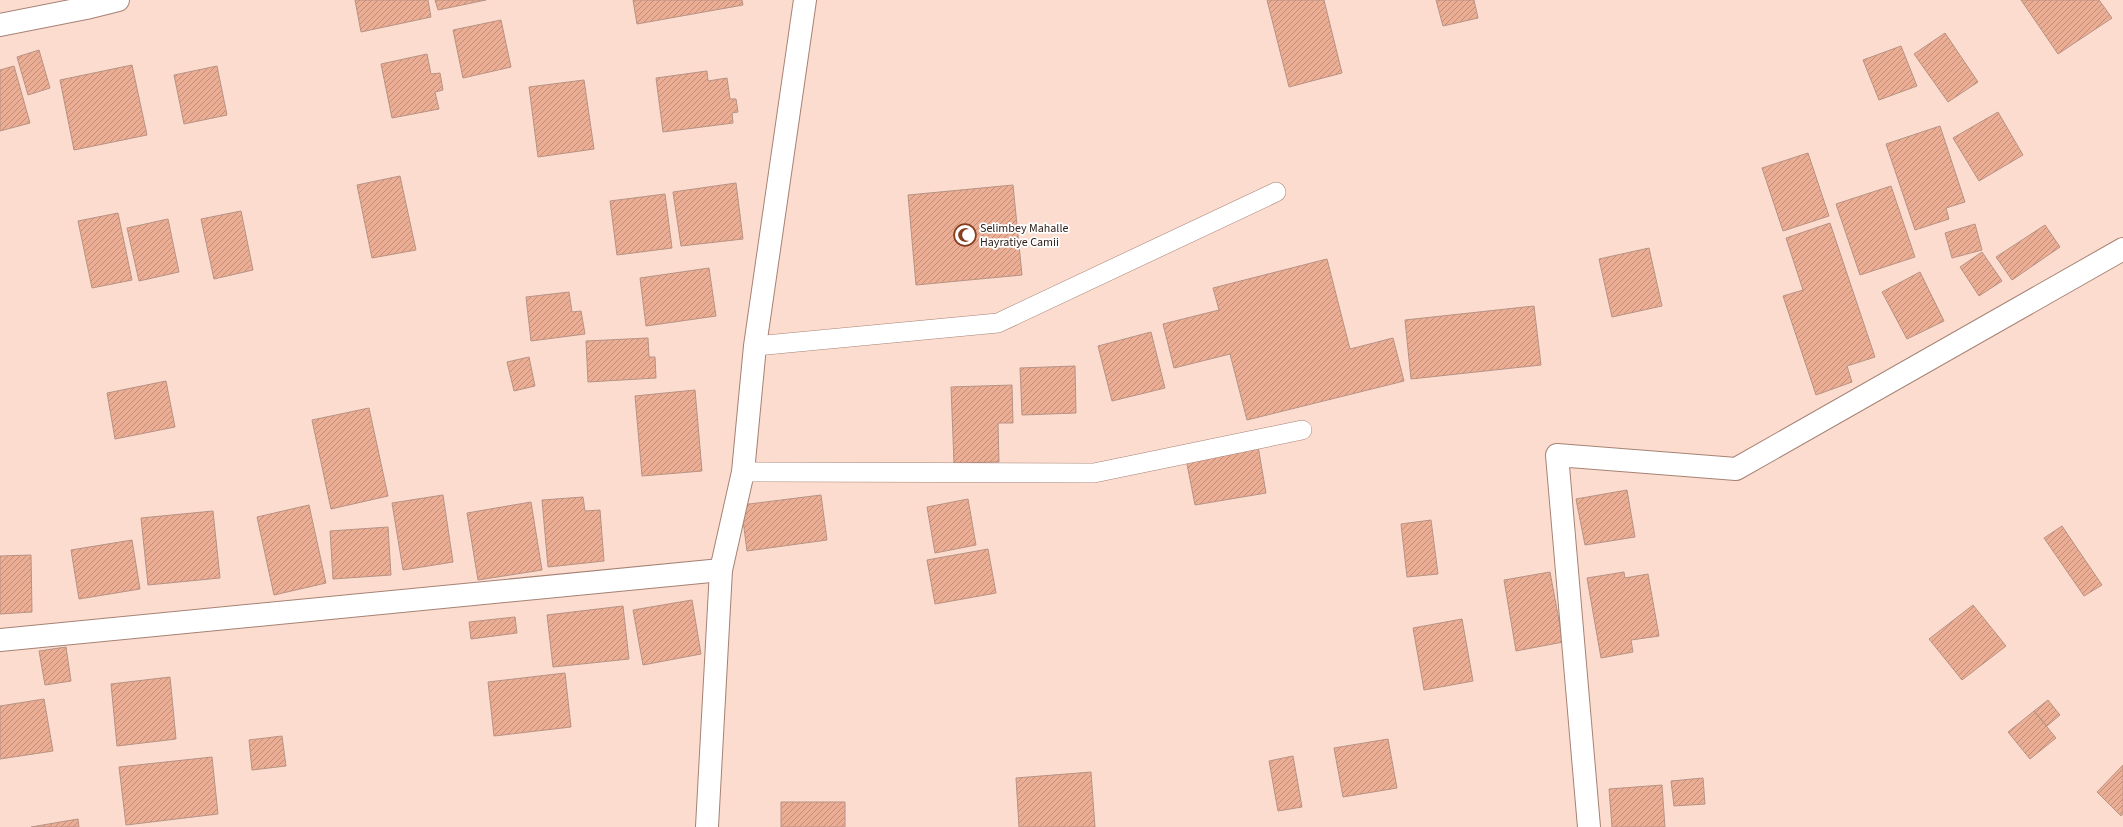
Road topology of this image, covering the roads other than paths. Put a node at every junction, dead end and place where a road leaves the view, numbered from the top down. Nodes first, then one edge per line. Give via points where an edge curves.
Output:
1 (118, 0) edge
2 (805, 0) edge
3 (87, 4) edge
4 (0, 25) edge
5 (1276, 192) dead end
6 (2123, 249) edge
7 (755, 346) junction
8 (1302, 430) dead end
9 (743, 472) junction
10 (721, 570) junction
11 (0, 640) edge
12 (707, 827) edge
13 (1589, 827) edge

1 - 3 street
2 - 7 street
3 - 4 street
5 - 7 lane via 998,323
6 - 13 street via 1736,470 1557,455
7 - 9 street
8 - 9 lane via 1094,473
9 - 10 street
10 - 11 street
10 - 12 street

